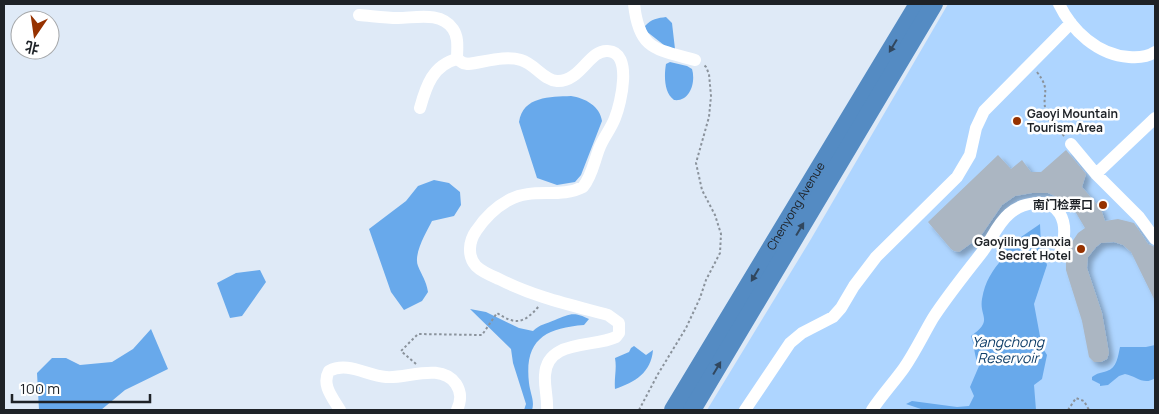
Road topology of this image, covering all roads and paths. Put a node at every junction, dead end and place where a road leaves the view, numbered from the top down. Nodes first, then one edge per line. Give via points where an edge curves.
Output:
1 (634, 4) edge
2 (918, 4) edge
3 (934, 4) edge
4 (1058, 4) edge
5 (359, 15) dead end
6 (1070, 23) junction
7 (1155, 52) edge
8 (457, 59) junction
9 (695, 60) joint
10 (1031, 64) junction
11 (420, 108) dead end
12 (1155, 118) edge
13 (1071, 144) joint
14 (1096, 174) junction
15 (1155, 238) edge
16 (1060, 254) dead end
17 (545, 298) junction
18 (423, 374) junction
19 (340, 410) edge
20 (458, 410) edge
21 (547, 410) edge
22 (639, 410) edge
23 (673, 410) edge
24 (692, 410) edge
25 (745, 410) edge
26 (872, 410) edge
27 (1068, 410) edge
28 (1089, 410) edge
29 (1117, 410) edge
30 (1121, 410) edge

1 - 9 street via 639,31 645,41 663,52
2 -> 23 highway, Chenyong Avenue
24 -> 3 highway, Chenyong Avenue
4 - 6 street
5 - 8 street via 420,16 443,20 452,27 456,37
6 - 7 street via 1087,40 1119,56 1139,58
6 - 10 street
8 - 11 street via 440,65 425,89
8 - 17 street via 468,64 510,58 521,60 550,80 559,81 575,76 603,50 616,54 623,67 624,78 615,119 599,147 593,170 583,187 570,192 530,193 515,197 499,206 481,223 470,242 476,266 517,288
9 - 22 path via 706,67 711,83 709,117 696,163 702,190 721,234 720,253 686,328
10 - 13 path via 1045,82 1048,119
10 - 25 street via 984,111 970,155 957,176 876,257 833,317 790,343
12 - 14 street
13 - 14 street
14 - 15 street via 1136,213
16 - 26 street via 1064,234 1062,218 1055,207 1032,204 1015,209 1003,219 993,238 946,299 904,368
17 - 18 path via 534,312 519,321 512,322 497,312 482,335 418,334 400,351 416,363
17 - 21 street via 608,315 619,323 620,328 620,333 611,339 569,347 552,357 545,375
18 - 19 street via 386,377 349,368 334,368 329,371 326,381
18 - 20 street via 436,372 451,378 460,394
27 - 28 path via 1076,398 1084,401
29 - 30 path

